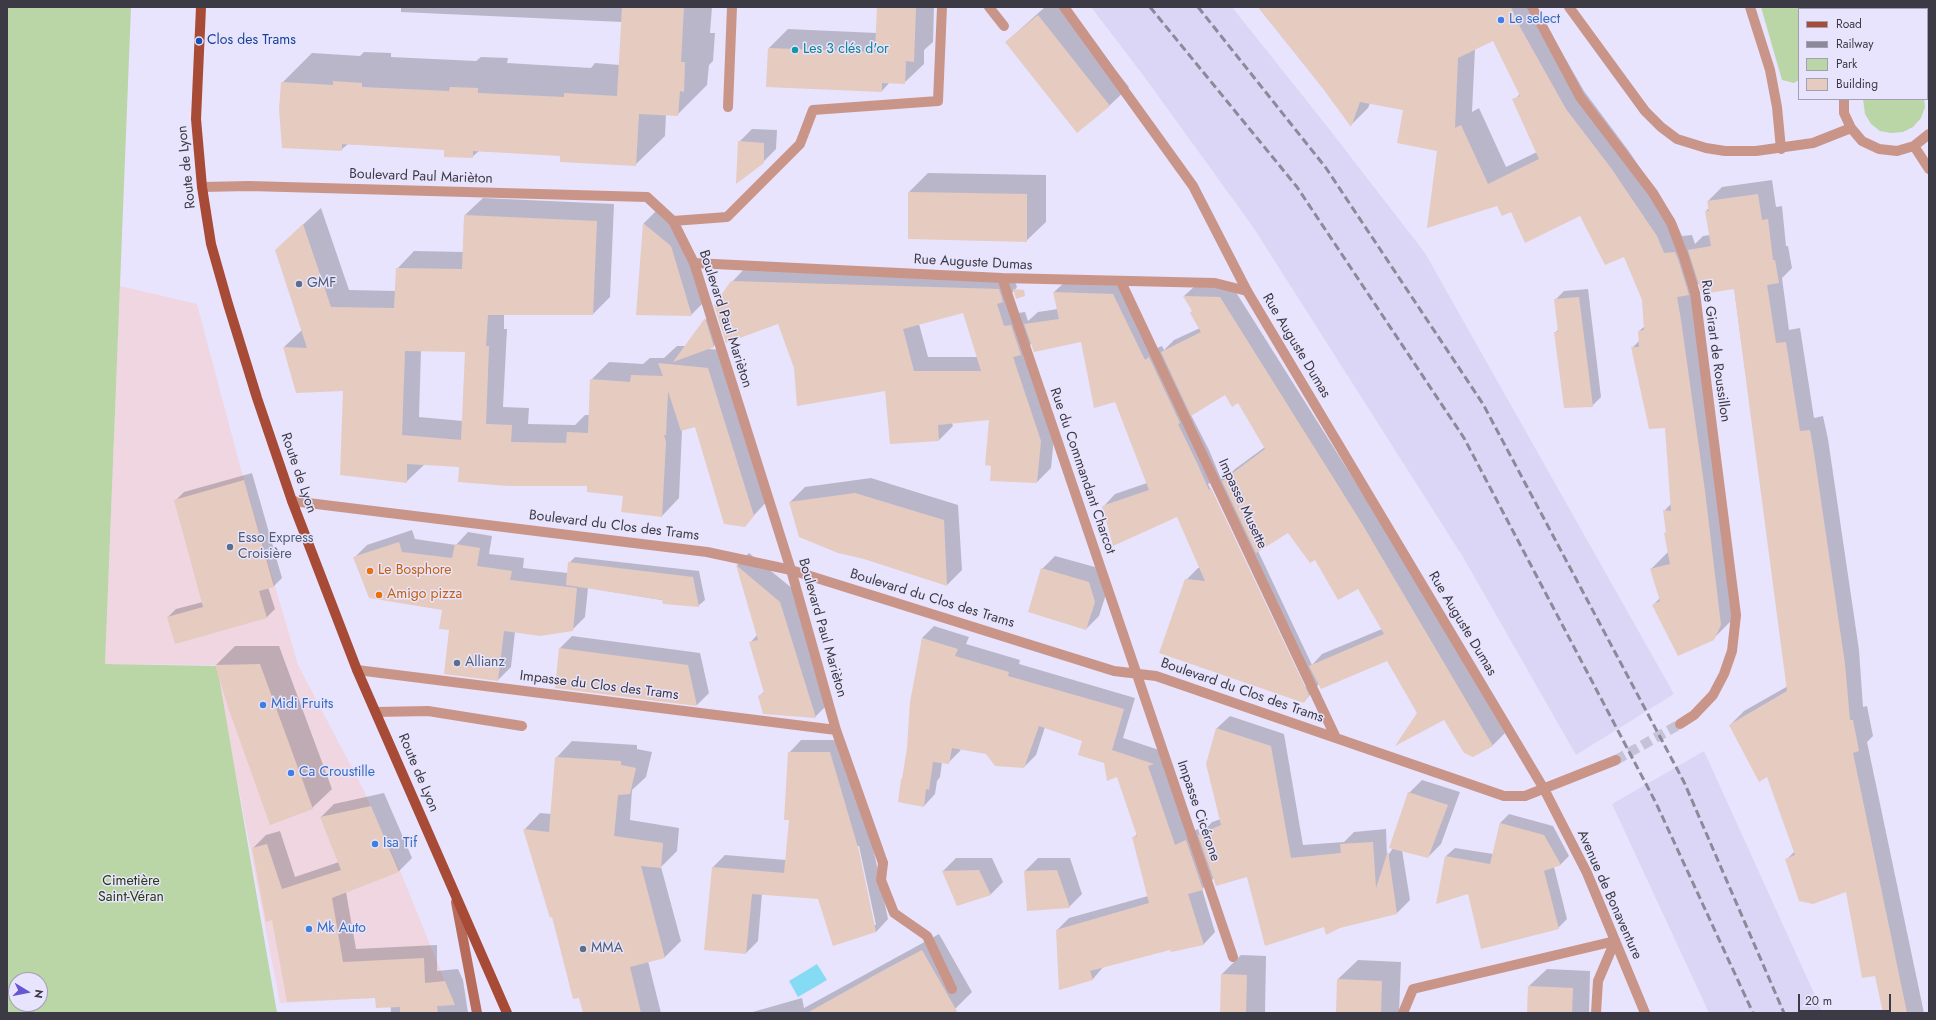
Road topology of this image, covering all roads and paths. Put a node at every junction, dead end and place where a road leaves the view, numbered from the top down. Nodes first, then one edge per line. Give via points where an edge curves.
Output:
1 (201, 7) edge
2 (732, 7) edge
3 (942, 7) edge
4 (989, 7) edge
5 (1064, 7) edge
6 (1532, 7) edge
7 (1569, 7) edge
8 (1750, 7) edge
9 (1004, 26) dead end
10 (1844, 100) edge
11 (728, 107) dead end
12 (1851, 128) junction
13 (1929, 134) edge
14 (1914, 146) junction
15 (1781, 149) junction
16 (1929, 169) edge
17 (202, 187) junction
18 (674, 221) junction
19 (694, 263) junction
20 (1002, 278) junction
21 (1121, 282) junction
22 (1247, 291) junction
23 (292, 501) junction
24 (791, 570) junction
25 (357, 670) junction
26 (1136, 673) junction
27 (376, 712) junction
28 (1680, 724) tunnel mouth
29 (522, 726) dead end
30 (836, 730) junction
31 (1336, 738) junction
32 (1616, 760) tunnel mouth
33 (1544, 789) junction
34 (454, 892) junction
35 (1615, 941) junction
36 (1233, 957) dead end
37 (952, 989) dead end
38 (477, 1013) edge
39 (507, 1013) edge
40 (1403, 1013) edge
41 (1596, 1013) edge
42 (1645, 1013) edge

1 - 17 main road, Route de Lyon via 196,119
2 - 11 street
3 - 18 street via 938,101 813,110 800,144 727,216
4 - 9 street
5 - 22 street via 1193,186
6 - 28 street, Rue Girart de Roussillon via 1580,97 1653,193 1670,223 1695,293 1736,615 1732,651 1724,674 1713,695 1694,715
7 - 15 street via 1645,111 1677,139 1725,151
8 - 15 street via 1770,70
10 - 12 street via 1844,113
12 - 14 street via 1862,142 1879,149 1897,151
12 - 15 street via 1812,143
13 - 14 street
14 - 16 street
17 - 18 street, Boulevard Paul Marièton via 249,186 647,197
17 - 23 main road, Route de Lyon via 211,244 257,398
18 - 19 street, Boulevard Paul Marièton
19 - 20 street, Rue Auguste Dumas
19 - 24 street, Boulevard Paul Marièton
20 - 21 street, Rue Auguste Dumas
20 - 26 street, Rue du Commandant Charcot
21 - 22 street, Rue Auguste Dumas via 1215,283
21 - 31 street, Impasse Musette
22 - 33 street, Rue Auguste Dumas
23 - 24 street, Boulevard du Clos des Trams via 707,552
23 - 25 main road, Route de Lyon
24 - 26 street, Boulevard du Clos des Trams via 1114,671
24 - 30 street, Boulevard Paul Marièton
25 - 27 main road, Route de Lyon
25 - 30 street, Impasse du Clos des Trams
26 - 31 street, Boulevard du Clos des Trams via 1156,676
26 - 36 street, Impasse Cicérone
27 - 29 street via 428,711
27 - 34 main road, Route de Lyon
30 - 37 street, Boulevard Paul Marièton via 883,863 881,880 894,914 927,936
31 - 33 street, Boulevard du Clos des Trams via 1504,796 1525,796
32 - 33 street
33 - 35 street, Avenue de Bonaventure via 1587,873
34 - 38 main road
34 - 39 main road, Route de Lyon
35 - 40 street via 1413,989
35 - 41 street via 1598,981
35 - 42 street, Avenue de Bonaventure

